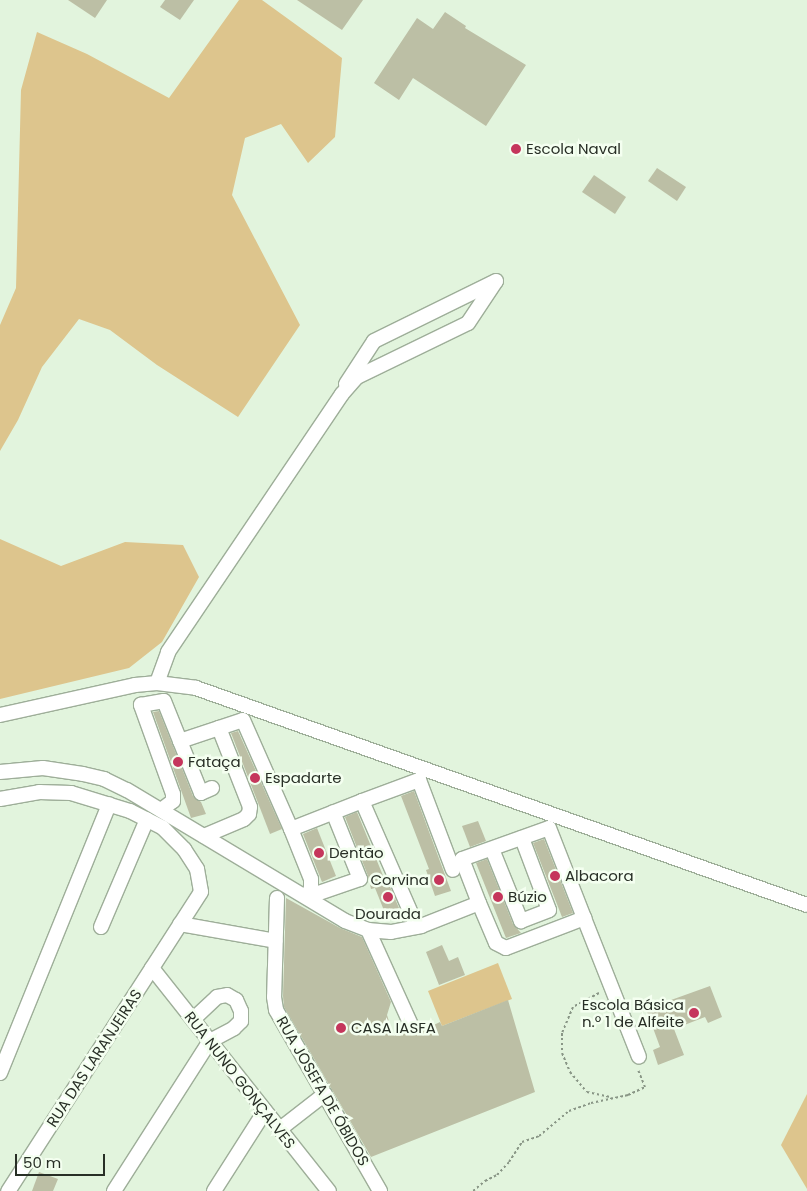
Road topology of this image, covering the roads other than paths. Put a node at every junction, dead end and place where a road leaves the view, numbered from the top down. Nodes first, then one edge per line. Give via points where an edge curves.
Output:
1 (342, 394) junction
2 (157, 683) junction
3 (0, 715) edge
4 (219, 728) junction
5 (180, 741) junction
6 (0, 772) edge
7 (212, 788) dead end
8 (0, 799) edge
9 (362, 801) junction
10 (109, 804) junction
11 (160, 810) junction
12 (333, 812) junction
13 (147, 819) junction
14 (291, 829) junction
15 (204, 836) junction
16 (522, 838) junction
17 (492, 849) junction
18 (453, 870) dead end
19 (277, 898) dead end
20 (306, 898) junction
21 (479, 903) junction
22 (807, 906) edge
23 (584, 918) junction
24 (180, 924) junction
25 (101, 927) dead end
26 (416, 927) junction
27 (368, 930) junction
28 (276, 942) junction
29 (152, 968) junction
30 (193, 1019) junction
31 (411, 1026) dead end
32 (210, 1041) junction
33 (639, 1057) dead end
34 (0, 1073) edge
35 (325, 1094) junction
36 (265, 1111) junction
37 (280, 1130) junction
38 (322, 1188) edge
39 (8, 1191) edge
40 (114, 1191) edge
41 (214, 1191) edge
42 (380, 1191) edge

1 - 1 street via 356,377 468,322 496,281 374,341 351,374
1 - 2 street via 168,652
2 - 3 street
2 - 22 street via 220,695
4 - 5 street
4 - 14 street via 243,720
4 - 15 street via 250,807 244,819
5 - 7 street via 201,792
5 - 11 street via 164,701 141,705 173,794 173,801
6 - 11 street via 43,768 83,774 127,790
8 - 10 street, RUA DAS LARANJEIRAS via 57,792
9 - 12 street
9 - 18 street via 419,780
9 - 26 street
10 - 13 street, RUA DAS LARANJEIRAS
10 - 34 street
11 - 15 street
12 - 14 street
12 - 20 street via 360,878
13 - 24 street, RUA DAS LARANJEIRAS via 163,828 184,849 197,869 201,892
13 - 25 street
14 - 20 street via 311,879
15 - 20 street
16 - 17 street
16 - 17 street via 549,910 521,921
16 - 23 street via 549,828
17 - 21 street via 462,859
19 - 28 street, RUA JOSEFA DE ÓBIDOS
20 - 27 street
21 - 23 street via 496,943 506,948
21 - 26 street
23 - 33 street
24 - 28 street
24 - 29 street, RUA DAS LARANJEIRAS
26 - 27 street via 391,932
27 - 31 street
28 - 35 street, RUA JOSEFA DE ÓBIDOS via 276,1010
29 - 30 street, RUA NUNO GONÇALVES
29 - 39 street, RUA DAS LARANJEIRAS
30 - 32 street, RUA NUNO GONÇALVES
30 - 32 street via 217,997 227,995 236,1000 241,1010 241,1021
32 - 36 street, RUA NUNO GONÇALVES
32 - 40 street
35 - 37 street
35 - 42 street, RUA JOSEFA DE ÓBIDOS
36 - 37 street, RUA NUNO GONÇALVES
36 - 41 street
37 - 38 street, RUA NUNO GONÇALVES

